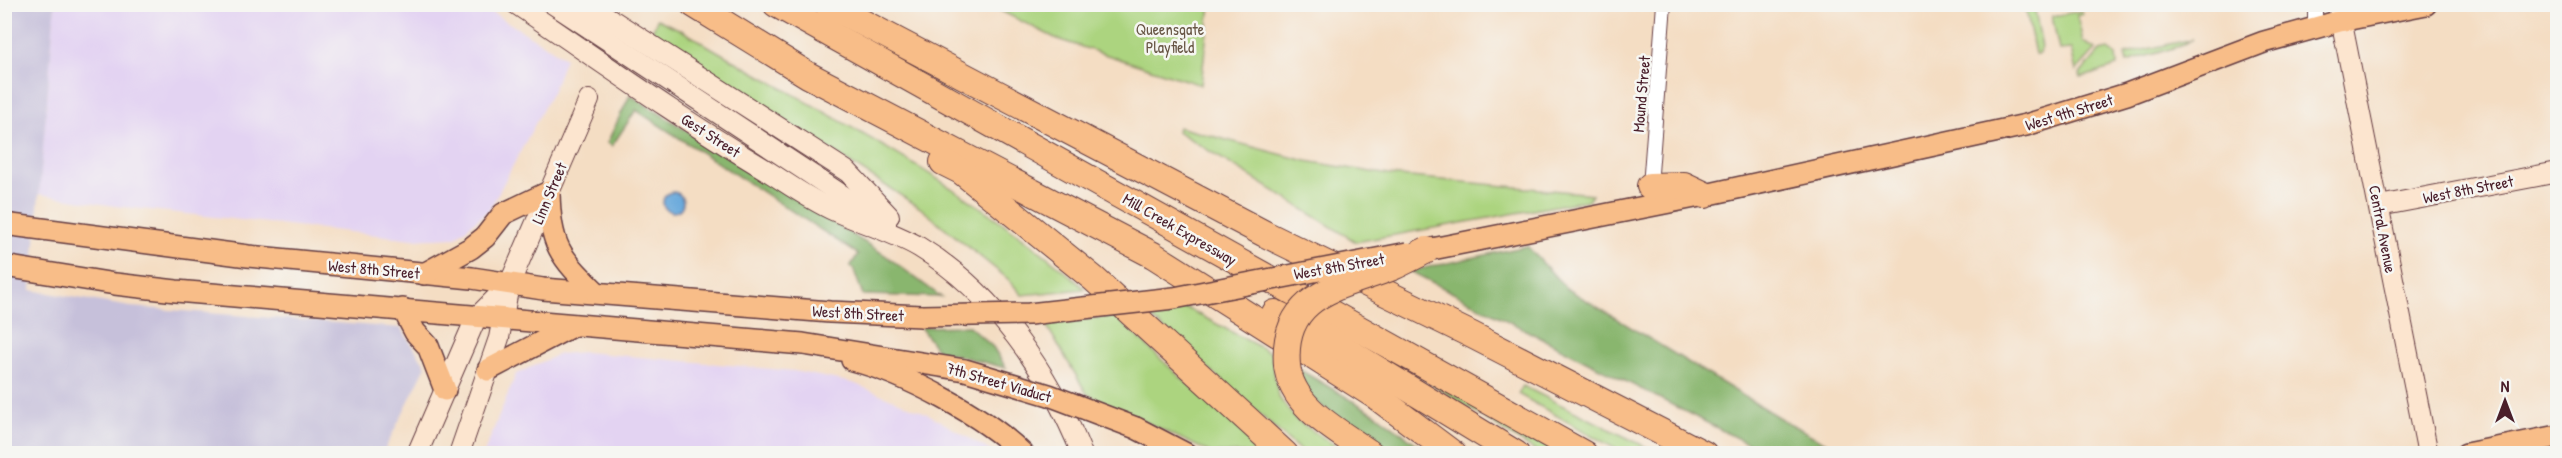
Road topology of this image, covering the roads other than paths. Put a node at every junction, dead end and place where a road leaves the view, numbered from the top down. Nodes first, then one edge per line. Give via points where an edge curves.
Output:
1 (516, 4) edge
2 (553, 4) edge
3 (587, 4) edge
4 (693, 4) edge
5 (776, 4) edge
6 (827, 4) edge
7 (1665, 4) edge
8 (2314, 4) edge
9 (2426, 4) edge
10 (2339, 13) edge
11 (2315, 27) junction
12 (808, 75) junction
13 (589, 100) dead end
14 (2558, 171) edge
15 (1650, 186) joint
16 (549, 192) junction
17 (1705, 195) junction
18 (2379, 206) junction
19 (4, 224) edge
20 (917, 246) junction
21 (1426, 250) junction
22 (1153, 255) junction
23 (4, 266) edge
24 (424, 274) junction
25 (509, 285) junction
26 (596, 292) junction
27 (403, 309) junction
28 (476, 318) junction
29 (504, 320) junction
30 (573, 326) junction
31 (803, 344) junction
32 (488, 370) junction
33 (445, 390) junction
34 (2558, 436) edge
35 (417, 453) edge
36 (459, 453) edge
37 (1023, 453) edge
38 (1082, 453) edge
39 (1186, 453) edge
40 (1285, 453) edge
41 (1371, 453) edge
42 (1453, 453) edge
43 (1514, 453) edge
44 (1584, 453) edge
45 (1704, 453) edge
46 (2428, 453) edge
47 (2466, 453) edge

1 - 20 street, Gest Street via 729,147 832,210
2 - 20 street via 843,193
3 - 20 street, Gest Street via 848,172
4 - 12 highway
5 - 44 highway, Mill Creek Expressway
6 - 45 highway via 1265,234
7 - 15 street, Mound Street
8 - 11 street
9 - 10 main road, West 9th Street
10 - 11 main road, West 9th Street
10 - 18 street, Central Avenue
11 - 17 main road, West 9th Street via 2264,42 2119,97 2026,125
12 - 22 highway
12 - 40 highway via 834,102 961,171 1102,287
13 - 16 street, Linn Street
14 - 18 street, West 8th Street
15 - 17 highway via 1684,185
16 - 24 main road via 503,214 471,248
16 - 25 street, Linn Street
16 - 26 main road via 555,243 574,271
17 - 21 main road, West 8th Street
18 - 46 street, Central Avenue
19 - 24 main road, West 8th Street
20 - 38 street, Gest Street via 950,269 1007,327 1049,385
21 - 26 main road, West 8th Street, bridge via 1174,298 1040,313 922,316 830,312
21 - 41 highway, bridge via 1393,267 1338,284 1306,303 1293,325 1287,348 1293,387 1318,416
22 - 42 highway via 1377,397
22 - 43 highway via 1318,333
23 - 27 main road via 115,284
24 - 25 main road, West 8th Street
25 - 26 main road, West 8th Street
25 - 28 street, Linn Street
25 - 29 street, Linn Street
27 - 28 main road
27 - 33 main road via 428,346
28 - 29 main road
28 - 33 street, Linn Street
29 - 30 main road
29 - 32 street, Linn Street
30 - 31 main road
30 - 32 main road
31 - 37 main road via 905,381 972,415
31 - 39 main road, 7th Street Viaduct, bridge via 965,370 1049,395 1136,428
32 - 36 street, Linn Street
33 - 35 street, Linn Street
34 - 47 main road

